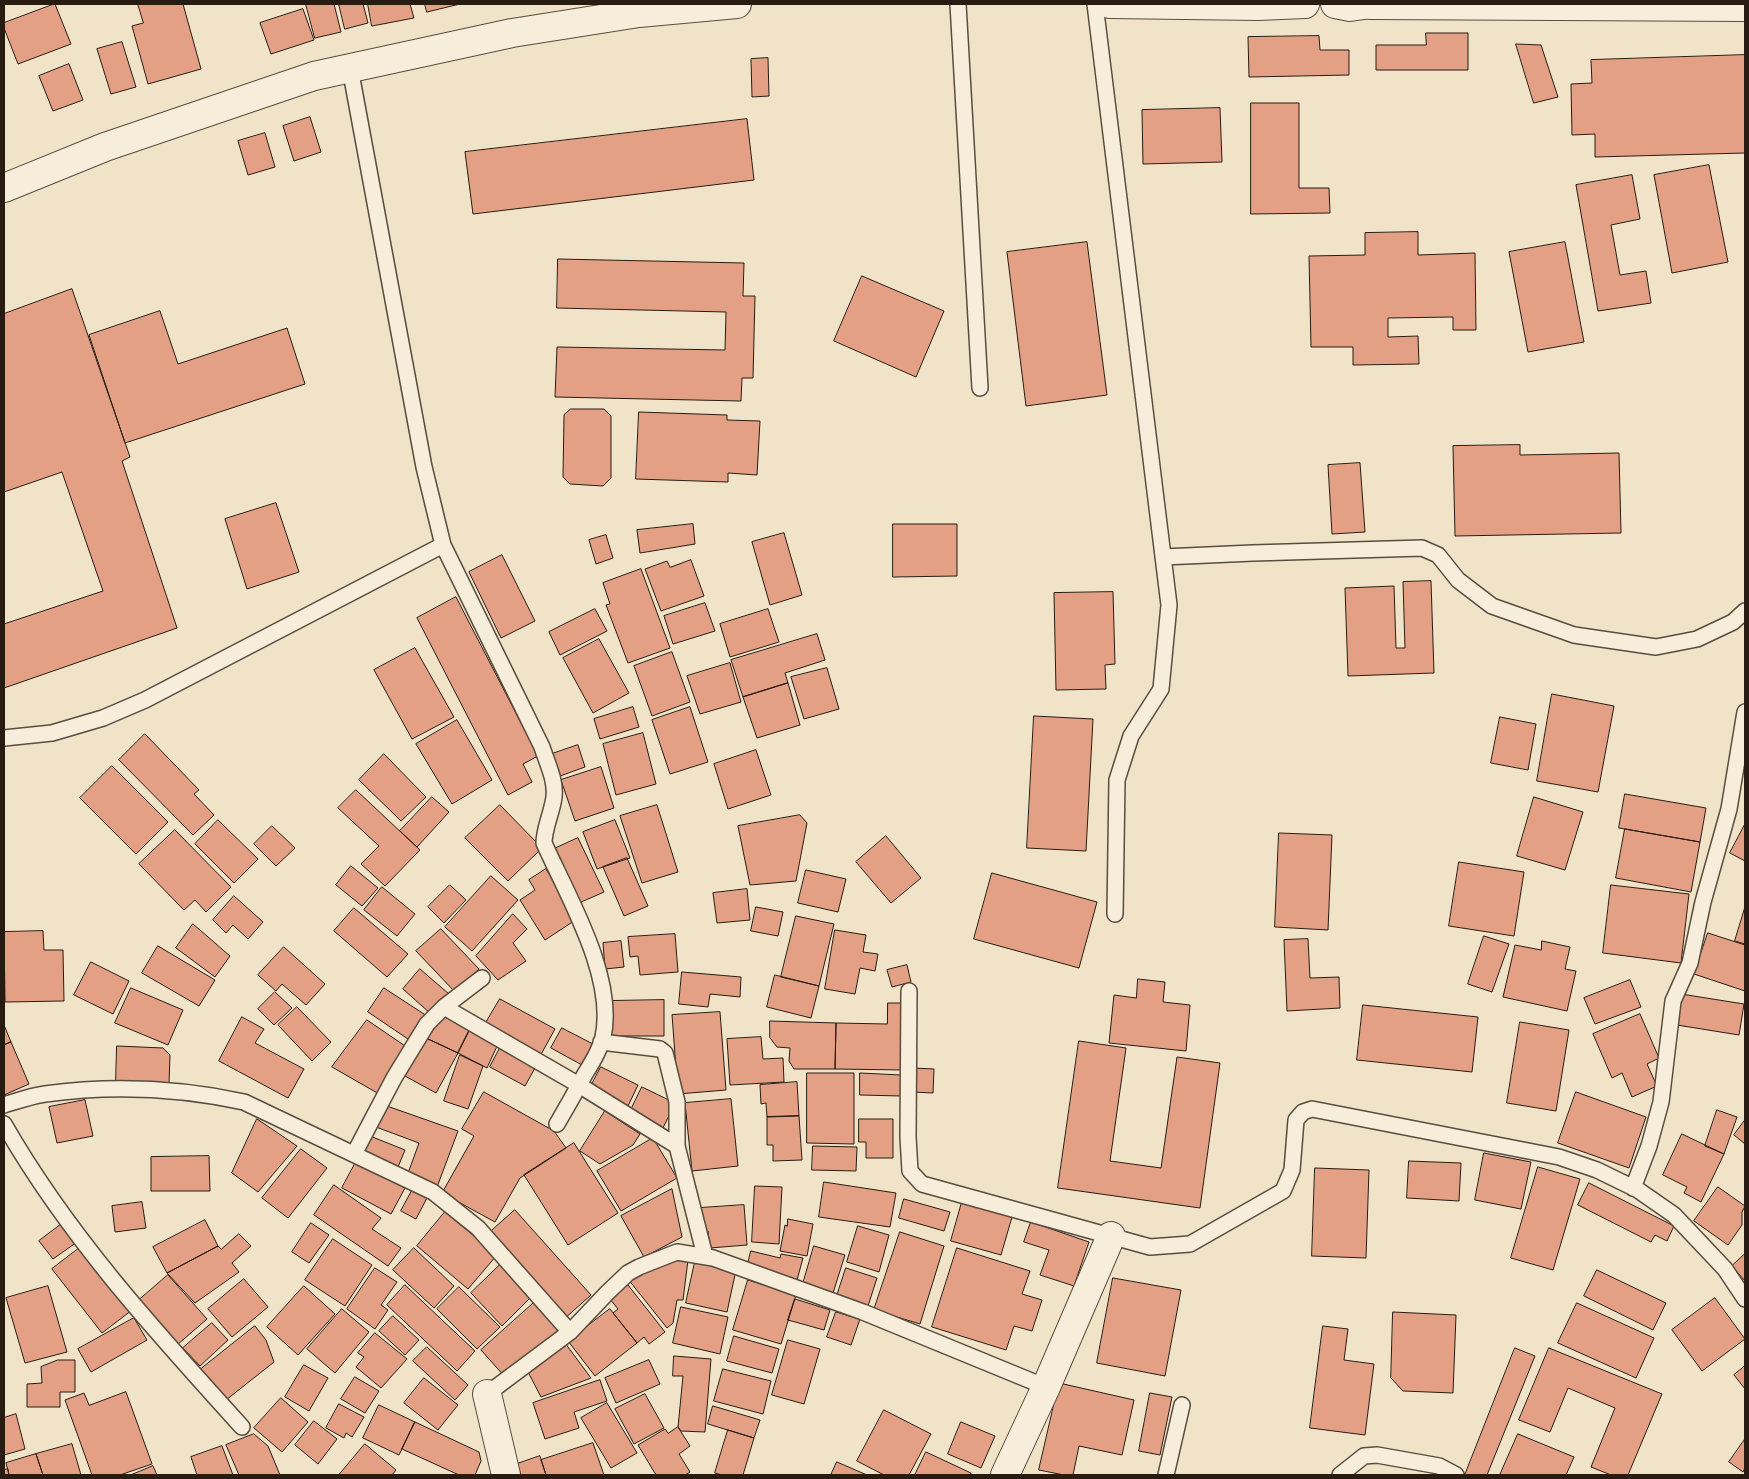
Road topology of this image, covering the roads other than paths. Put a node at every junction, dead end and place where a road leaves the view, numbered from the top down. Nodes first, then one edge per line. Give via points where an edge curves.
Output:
1 (737, 4) edge
2 (958, 4) edge
3 (1095, 4) edge
4 (1110, 4) edge
5 (1305, 4) edge
6 (1335, 4) edge
7 (1371, 4) edge
8 (1650, 4) edge
9 (1678, 7) junction
10 (1745, 7) edge
11 (350, 68) junction
12 (4, 188) edge
13 (980, 388) dead end
14 (443, 546) junction
15 (1163, 557) junction
16 (1745, 611) edge
17 (1745, 712) edge
18 (4, 738) edge
19 (1115, 914) dead end
20 (482, 978) dead end
21 (909, 991) dead end
22 (444, 1006) junction
23 (601, 1042) junction
24 (579, 1085) junction
25 (4, 1105) edge
26 (4, 1124) edge
27 (557, 1124) dead end
28 (677, 1146) junction
29 (354, 1154) junction
30 (1633, 1188) junction
31 (1111, 1236) junction
32 (705, 1256) junction
33 (1745, 1299) edge
34 (570, 1332) junction
35 (1046, 1387) junction
36 (487, 1394) joint
37 (1182, 1405) dead end
38 (242, 1427) dead end
39 (506, 1475) edge
40 (1005, 1475) edge
41 (1166, 1475) edge
42 (1340, 1475) edge
43 (1456, 1475) edge

1 - 11 street via 557,25
2 - 13 lane
3 - 15 lane
4 - 5 street
6 - 7 street via 1350,7
7 - 9 street
8 - 9 street
9 - 10 street
11 - 12 street via 314,76 114,144
11 - 14 lane via 424,467
14 - 18 lane via 145,700 103,718 52,733
14 - 23 lane via 542,747 552,776 554,796 544,844 596,958 605,1022
15 - 16 lane via 1422,548 1438,556 1458,580 1492,606 1574,635 1656,647 1697,639 1733,622
15 - 19 lane via 1169,605 1161,689 1131,736 1117,780
17 - 30 lane via 1729,810 1690,963 1673,1001 1661,1102 1650,1146
20 - 22 lane
21 - 31 lane via 910,1171 922,1184
22 - 24 lane
22 - 29 lane via 426,1024
23 - 24 lane
23 - 28 lane via 660,1049 665,1054 677,1102
24 - 27 lane
24 - 28 lane
25 - 29 lane via 43,1094 103,1090 210,1094 244,1102
26 - 38 lane via 53,1202 138,1311
28 - 32 lane
29 - 34 lane via 433,1192 478,1228
30 - 31 lane via 1597,1170 1559,1157 1312,1109 1303,1112 1296,1120 1292,1170 1283,1191 1190,1244 1150,1247
30 - 33 lane via 1674,1215 1725,1269
31 - 35 street
32 - 34 lane via 677,1252 639,1267 608,1292
32 - 35 lane via 863,1312
34 - 36 lane
35 - 40 street
36 - 39 street
37 - 41 lane
42 - 43 lane via 1364,1456 1377,1455 1439,1466

